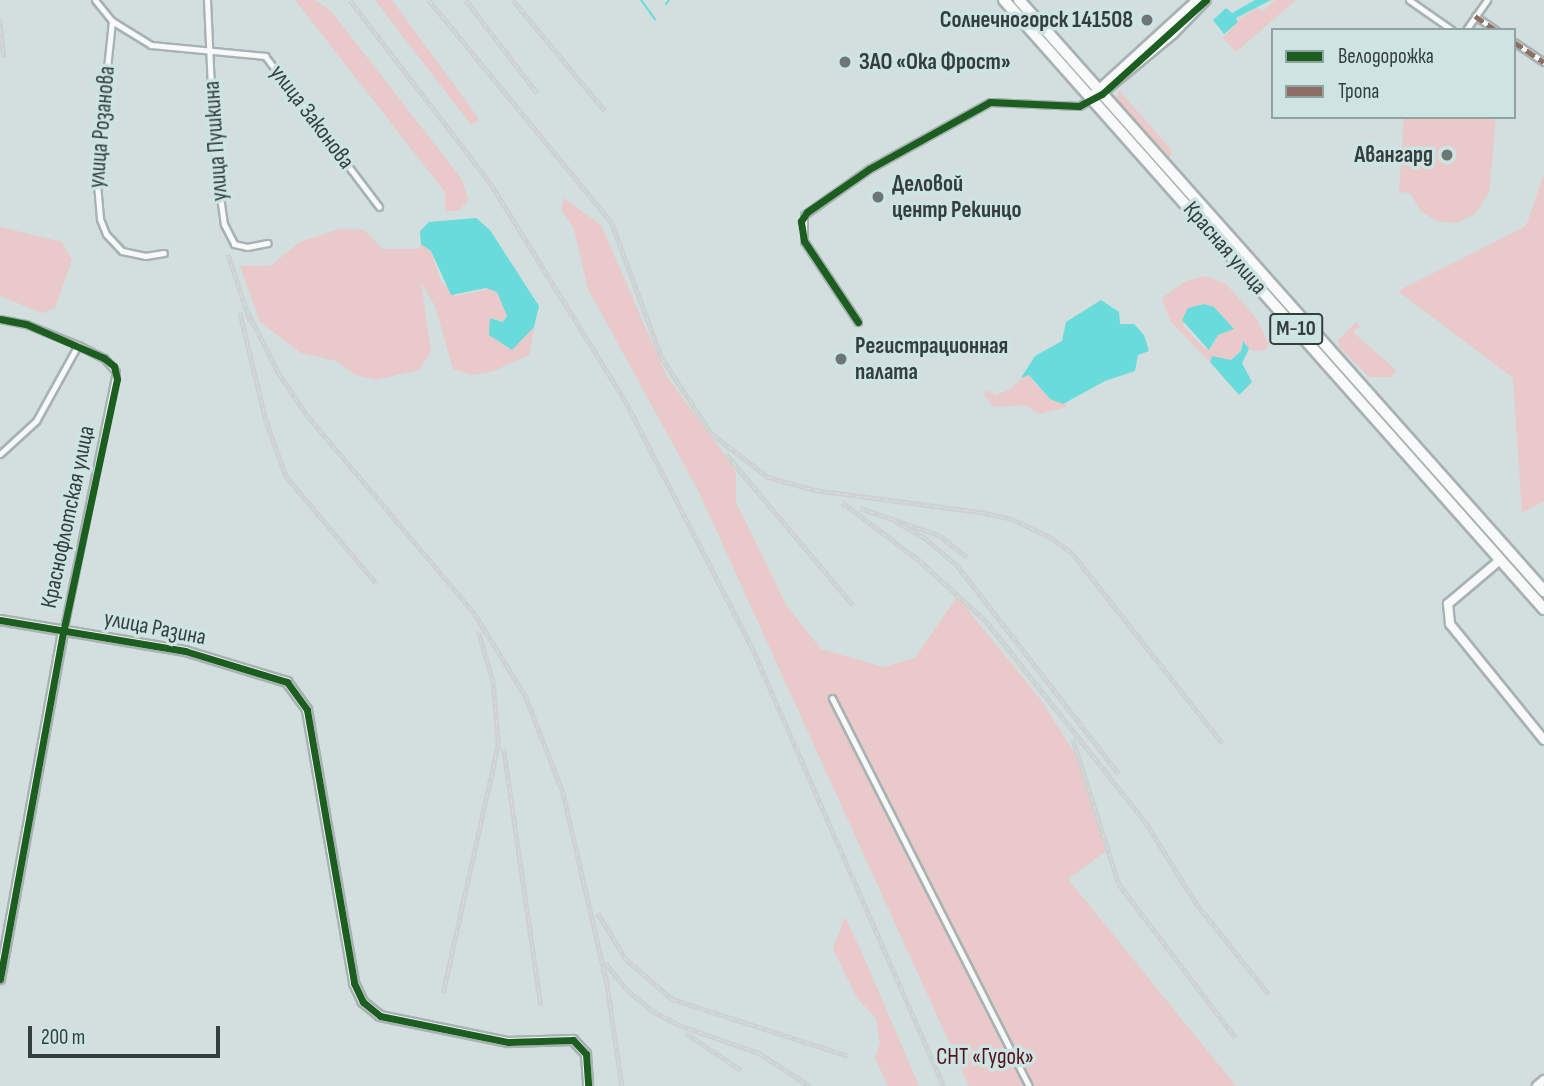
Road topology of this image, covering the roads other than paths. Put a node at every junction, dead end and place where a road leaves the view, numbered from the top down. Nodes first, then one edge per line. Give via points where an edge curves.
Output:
1 (95, 0) edge
2 (207, 0) edge
3 (1004, 0) edge
4 (1019, 0) edge
5 (1197, 0) edge
6 (1206, 0) edge
7 (1409, 0) edge
8 (1486, 0) edge
9 (1475, 16) junction
10 (112, 21) junction
11 (1449, 28) edge
12 (1467, 28) edge
13 (1493, 28) edge
14 (1516, 43) edge
15 (211, 50) junction
16 (1544, 62) edge
17 (1079, 68) junction
18 (1112, 81) junction
19 (1097, 94) junction
20 (1115, 108) junction
21 (379, 207) dead end
22 (268, 243) dead end
23 (164, 253) dead end
24 (0, 319) edge
25 (858, 323) dead end
26 (78, 345) junction
27 (0, 451) edge
28 (1500, 560) junction
29 (1544, 591) edge
30 (1544, 609) edge
31 (0, 620) edge
32 (63, 632) junction
33 (832, 698) dead end
34 (1544, 740) edge
35 (0, 979) edge
36 (1544, 1080) edge
37 (588, 1086) edge
38 (1029, 1086) edge
39 (1537, 1086) edge

1 - 10 street
2 - 15 street, улица Пушкина
3 - 19 highway, Красная улица / М-10
4 - 17 highway, Красная улица / М-10
5 - 18 street
6 - 18 street
7 - 11 street
8 - 9 street
9 - 12 street
9 - 13 street
10 - 15 street, улица Законова via 151,45
10 - 23 street, улица Розанова via 97,152 97,206 106,234 122,251 145,256
14 - 16 street
15 - 21 street, улица Законова via 265,56
15 - 22 street, улица Пушкина via 214,155 224,224 233,244
17 - 18 street
17 - 19 highway, Красная улица / М-10
18 - 19 street
18 - 20 street
19 - 20 highway, Красная улица / М-10
19 - 25 street via 1079,106 990,102 869,169 804,215 804,241
19 - 28 highway, Красная улица / М-10
20 - 29 highway, Красная улица / М-10
24 - 26 street
26 - 27 street via 36,421
26 - 32 street, Краснофлотская улица via 114,366 117,387
28 - 30 highway, М-10
28 - 34 street via 1448,604 1450,624
31 - 32 street, улица Разина
32 - 35 street, Краснофлотская улица
32 - 37 street, улица Разина via 226,661 274,675 298,691 307,710 354,983 363,1002 380,1016 508,1042 573,1040 586,1054
33 - 38 street
36 - 39 street

